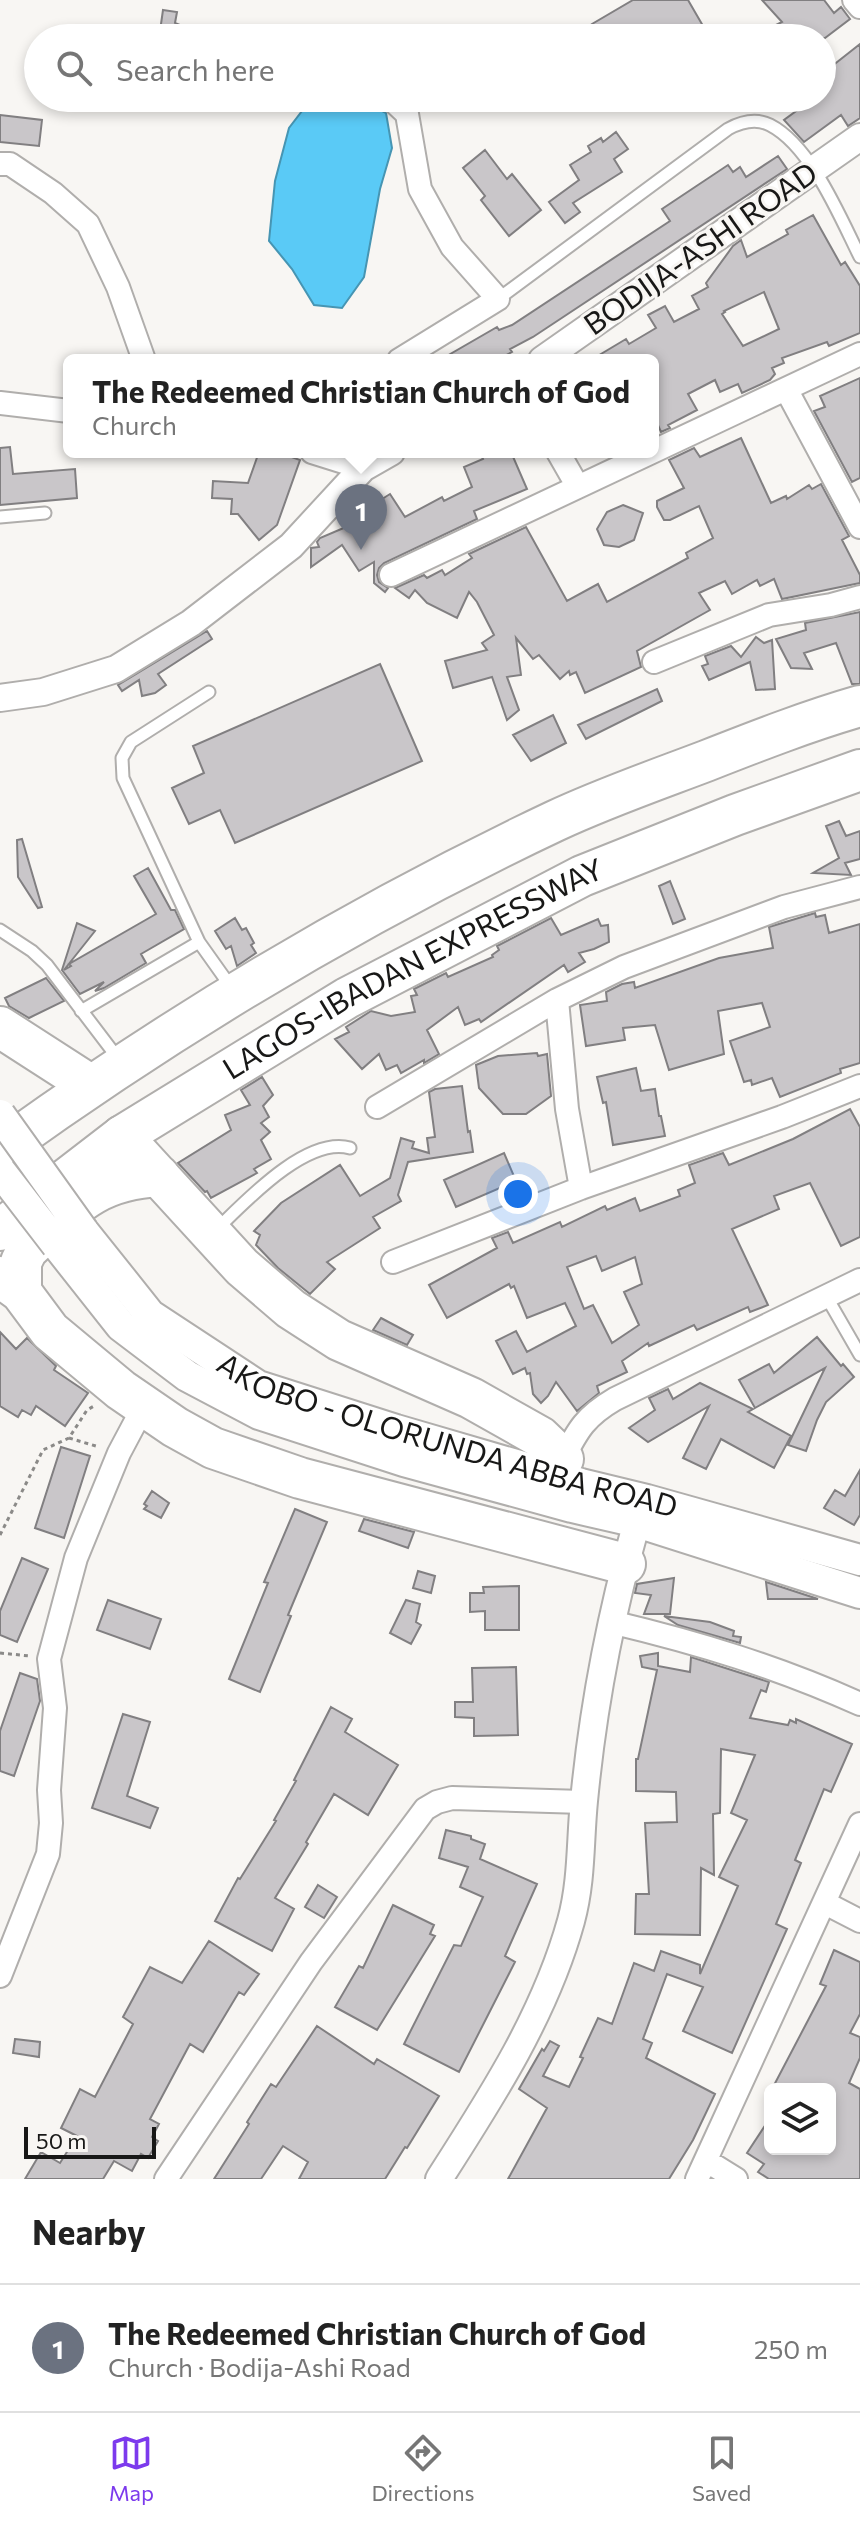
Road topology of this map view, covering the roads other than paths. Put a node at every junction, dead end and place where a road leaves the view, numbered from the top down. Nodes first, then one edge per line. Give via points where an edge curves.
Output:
1 (854, 0) edge
2 (860, 7) edge
3 (405, 112) edge
4 (860, 137) edge
5 (0, 164) edge
6 (815, 169) junction
7 (860, 257) edge
8 (498, 299) junction
9 (142, 354) edge
10 (409, 354) edge
11 (551, 354) edge
12 (860, 354) edge
13 (786, 389) junction
14 (0, 403) edge
15 (63, 410) edge
16 (659, 449) edge
17 (331, 458) edge
18 (380, 458) edge
19 (561, 458) edge
20 (640, 458) edge
21 (363, 468) junction
22 (578, 487) junction
23 (45, 513) dead end
24 (0, 517) edge
25 (860, 527) edge
26 (391, 575) dead end
27 (860, 597) edge
28 (654, 662) dead end
29 (209, 692) dead end
30 (0, 698) edge
31 (860, 706) edge
32 (860, 770) edge
33 (860, 887) edge
34 (0, 930) edge
35 (199, 942) junction
36 (235, 992) junction
37 (557, 1000) junction
38 (81, 1011) junction
39 (0, 1027) edge
40 (106, 1075) junction
41 (860, 1086) edge
42 (377, 1107) dead end
43 (0, 1115) edge
44 (122, 1136) junction
45 (350, 1148) dead end
46 (0, 1150) edge
47 (0, 1171) edge
48 (159, 1176) junction
49 (581, 1188) junction
50 (0, 1230) edge
51 (212, 1234) junction
52 (70, 1238) junction
53 (393, 1262) dead end
54 (860, 1280) edge
55 (10, 1284) edge
56 (826, 1295) junction
57 (860, 1355) edge
58 (133, 1397) junction
59 (572, 1472) junction
60 (637, 1522) junction
61 (860, 1560) edge
62 (625, 1564) junction
63 (860, 1593) edge
64 (611, 1622) junction
65 (860, 1704) edge
66 (583, 1802) junction
67 (860, 1824) edge
68 (825, 1903) junction
69 (860, 1921) edge
70 (0, 1976) edge
71 (702, 2170) edge
72 (166, 2179) edge
73 (439, 2179) edge
74 (736, 2179) edge

1 - 2 street
3 - 8 street via 420,189 452,247
4 - 6 street, BODIJA-ASHI ROAD
5 - 9 street via 10,164 53,193 88,224
6 - 7 lane
6 - 8 lane via 770,125 739,123
6 - 11 street, BODIJA-ASHI ROAD
8 - 10 street
12 - 13 street
13 - 16 street
13 - 25 street
14 - 15 street
17 - 21 street
18 - 21 street
19 - 22 street
20 - 22 street
21 - 30 street via 291,546 191,623 116,669 43,692
22 - 26 street
23 - 24 lane
27 - 28 street via 769,615
29 - 35 lane via 131,742 122,758 123,778
31 - 36 highway, LAGOS-IBADAN EXPRESSWAY via 555,821
32 - 44 highway, LAGOS-IBADAN EXPRESSWAY via 582,876 347,998
33 - 37 street via 784,907 681,944
34 - 38 lane via 47,965
35 - 36 lane
35 - 38 lane
36 - 40 highway, LAGOS-IBADAN EXPRESSWAY
37 - 42 street
37 - 49 street
38 - 40 lane
39 - 40 highway
40 - 46 highway, LAGOS-IBADAN EXPRESSWAY
41 - 49 street
43 - 52 main road, bridge
44 - 48 highway
44 - 50 highway, LAGOS-IBADAN EXPRESSWAY
45 - 51 lane via 330,1145 301,1158
47 - 52 main road, bridge
48 - 51 highway
48 - 55 highway via 131,1178 88,1195 27,1250
49 - 53 street
51 - 59 highway via 242,1267 321,1329 471,1398 540,1437
52 - 59 main road, AKOBO - OLORUNDA ABBA ROAD via 150,1315 258,1386 396,1430
52 - 60 main road, AKOBO - OLORUNDA ABBA ROAD via 121,1326 187,1376 259,1414 404,1461
54 - 56 street
55 - 58 highway via 50,1331
56 - 57 lane
56 - 59 street via 596,1410 579,1426
58 - 62 highway via 213,1448 300,1478
58 - 70 street via 119,1453 76,1558 49,1659 55,1708 48,1854
59 - 61 main road, AKOBO - OLORUNDA ABBA ROAD via 647,1500
60 - 62 street
60 - 63 main road, AKOBO - OLORUNDA ABBA ROAD
62 - 64 street
64 - 65 street via 731,1653
64 - 66 street
66 - 72 street via 452,1798 425,1809 311,1962
66 - 73 street via 581,1868 572,1919 555,1968 496,2089
67 - 68 street
68 - 69 street
68 - 71 street
71 - 74 street

